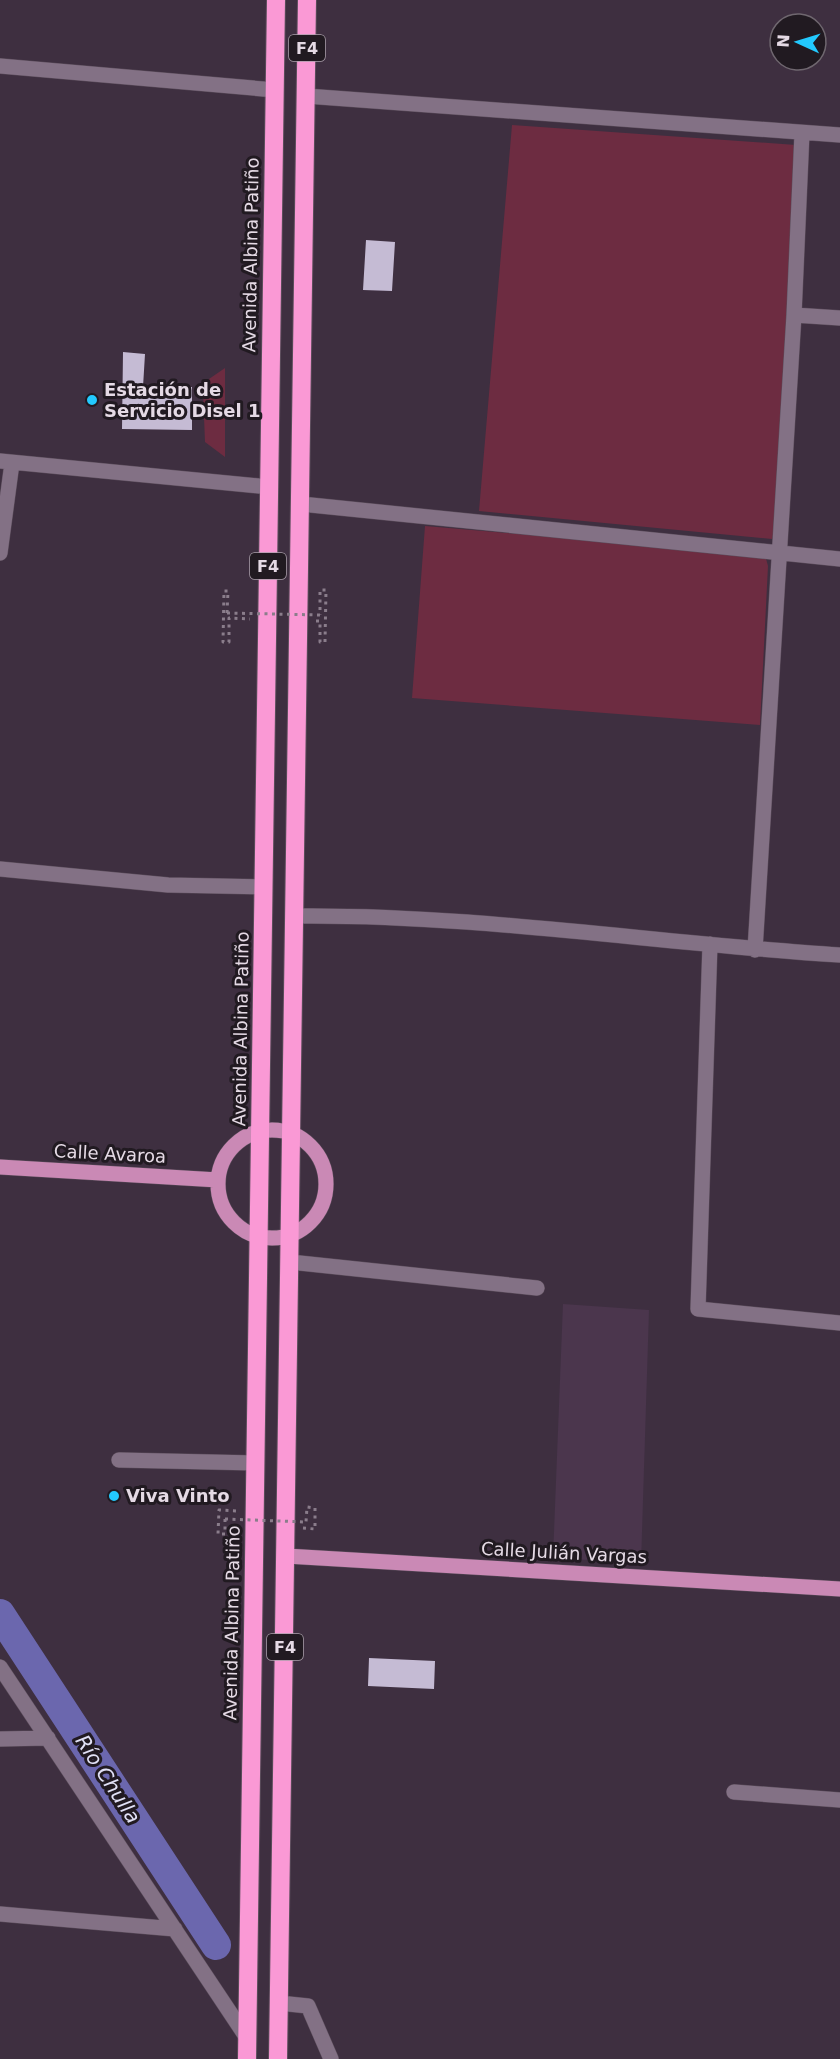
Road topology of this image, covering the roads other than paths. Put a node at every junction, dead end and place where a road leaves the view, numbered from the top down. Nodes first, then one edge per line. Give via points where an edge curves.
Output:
1 (276, 0) edge
2 (308, 0) edge
3 (0, 66) edge
4 (275, 90) junction
5 (306, 96) junction
6 (802, 133) junction
7 (840, 135) edge
8 (794, 315) junction
9 (840, 318) edge
10 (6, 462) edge
11 (269, 487) junction
12 (301, 504) junction
13 (778, 550) junction
14 (0, 553) edge
15 (840, 559) edge
16 (0, 869) edge
17 (264, 887) junction
18 (295, 916) junction
19 (710, 944) junction
20 (755, 950) junction
21 (840, 955) edge
22 (260, 1132) junction
23 (292, 1134) junction
24 (0, 1167) edge
25 (218, 1180) junction
26 (291, 1236) junction
27 (259, 1237) junction
28 (290, 1262) junction
29 (537, 1288) dead end
30 (840, 1323) edge
31 (119, 1460) dead end
32 (256, 1463) junction
33 (286, 1556) junction
34 (840, 1589) edge
35 (0, 1667) edge
36 (48, 1738) junction
37 (0, 1739) edge
38 (734, 1792) dead end
39 (840, 1800) edge
40 (0, 1914) edge
41 (175, 1929) junction
42 (279, 2003) junction
43 (247, 2038) junction
44 (247, 2059) edge
45 (278, 2059) edge
46 (331, 2059) edge

1 - 4 highway, Avenida Albina Patiño / F4
2 - 5 highway, F4
3 - 4 street
4 - 11 highway, Avenida Albina Patiño / F4
5 - 6 street
5 - 12 highway, F4
6 - 7 street
6 - 8 street
8 - 9 street
8 - 13 street
10 - 11 street
10 - 14 street
11 - 17 highway, Avenida Albina Patiño / F4
12 - 13 street
12 - 18 highway, F4
13 - 15 street
13 - 20 street
16 - 17 street via 168,885
17 - 22 highway, Avenida Albina Patiño / F4
18 - 19 street via 367,915
18 - 23 highway, F4
19 - 20 street
19 - 30 street via 698,1309
20 - 21 street
22 - 23 main road
22 - 25 main road via 231,1149
22 - 27 highway, Avenida Albina Patiño / F4
23 - 26 highway, F4
23 - 26 main road via 311,1144 322,1159 327,1176 320,1211
24 - 25 main road, Calle Avaroa
25 - 27 main road via 219,1196 232,1222
26 - 27 main road
26 - 28 highway, F4
27 - 32 highway, Avenida Albina Patiño / F4
28 - 29 street
28 - 33 highway, F4
31 - 32 street
32 - 43 highway, Avenida Albina Patiño / F4
33 - 34 main road, Calle Julián Vargas
33 - 42 highway, F4
35 - 36 street
36 - 37 street
36 - 41 street
38 - 39 street
40 - 41 street
41 - 43 street
42 - 45 highway, F4
42 - 46 street via 308,2006
43 - 44 highway, Avenida Albina Patiño / F4

